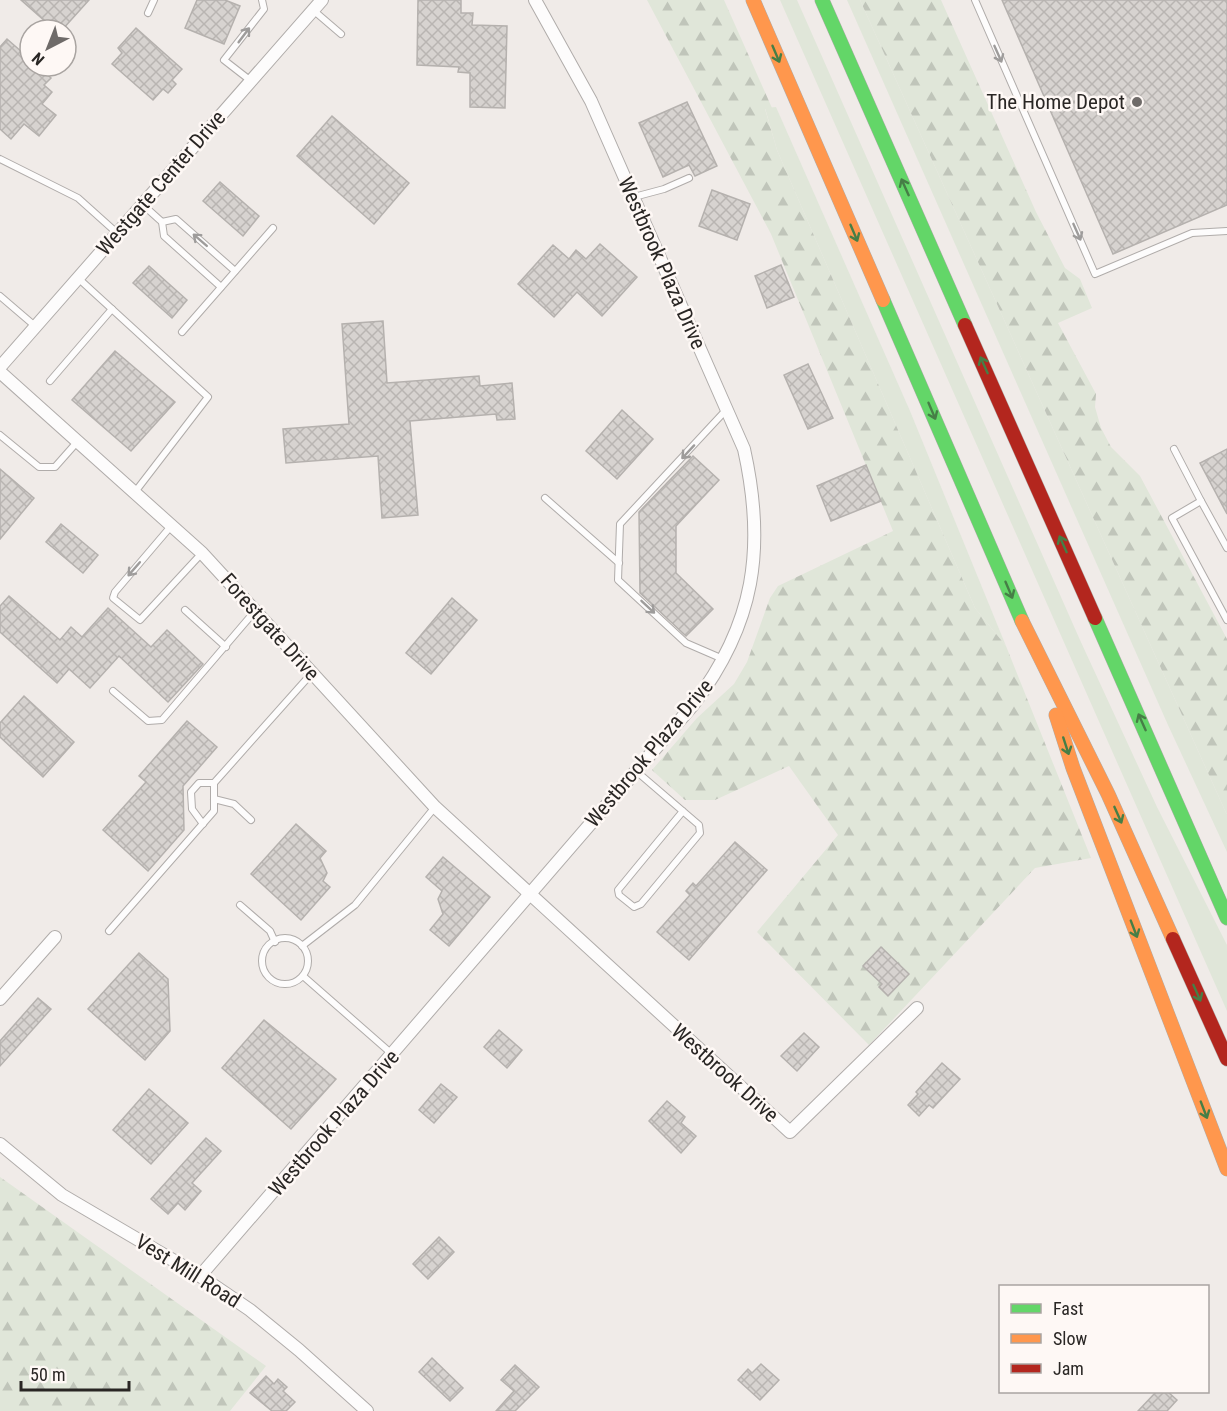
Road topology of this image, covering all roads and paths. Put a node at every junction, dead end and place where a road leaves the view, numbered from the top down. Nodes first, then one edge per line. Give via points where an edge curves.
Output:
1 (154, 0) edge
2 (262, 0) edge
3 (535, 0) edge
4 (753, 0) edge
5 (822, 0) edge
6 (975, 0) edge
7 (320, 2) edge
8 (148, 13) dead end
9 (341, 34) dead end
10 (251, 81) junction
11 (0, 159) edge
12 (689, 178) dead end
13 (633, 198) junction
14 (142, 204) junction
15 (162, 222) junction
16 (273, 228) dead end
17 (1227, 231) edge
18 (117, 233) junction
19 (235, 271) junction
20 (78, 278) junction
21 (221, 287) junction
22 (0, 296) edge
23 (112, 309) junction
24 (35, 326) junction
25 (182, 332) dead end
26 (0, 366) edge
27 (0, 372) edge
28 (50, 381) dead end
29 (728, 409) junction
30 (0, 435) edge
31 (78, 441) junction
32 (1174, 449) dead end
33 (135, 492) junction
34 (545, 498) dead end
35 (1201, 501) junction
36 (172, 525) junction
37 (1227, 548) edge
38 (202, 553) junction
39 (619, 563) junction
40 (184, 610) dead end
41 (255, 610) junction
42 (1227, 620) edge
43 (226, 647) junction
44 (1035, 650) junction
45 (723, 659) junction
46 (312, 673) junction
47 (113, 691) dead end
48 (635, 771) junction
49 (1166, 775) junction
50 (214, 783) junction
51 (214, 799) junction
52 (435, 807) junction
53 (682, 811) junction
54 (251, 820) dead end
55 (203, 824) junction
56 (1227, 885) edge
57 (529, 894) junction
58 (240, 905) dead end
59 (1227, 918) edge
60 (109, 931) dead end
61 (55, 937) dead end
62 (274, 942) junction
63 (302, 946) junction
64 (303, 976) junction
65 (0, 999) edge
66 (917, 1008) dead end
67 (393, 1054) junction
68 (1227, 1059) edge
69 (0, 1144) edge
70 (1227, 1169) edge
71 (201, 1276) junction
72 (367, 1411) edge

1 - 8 lane
10 -> 2 lane via 224,60 264,9
3 - 13 street, Westbrook Plaza Drive via 591,101
4 -> 44 highway
49 -> 5 highway
6 -> 17 lane via 1095,274 1192,233
7 - 9 lane
7 - 10 street, Westgate Center Drive
10 - 14 street, Westgate Center Drive
11 - 18 lane via 78,198
12 - 13 lane
13 - 29 street, Westbrook Plaza Drive
14 - 15 lane
14 - 18 street, Westgate Center Drive
19 -> 15 lane via 176,219
15 - 21 lane via 164,236
16 - 19 lane
18 - 20 street, Westgate Center Drive
19 - 21 lane
20 - 23 lane
20 - 24 street, Westgate Center Drive
21 - 25 lane
22 - 24 lane
23 - 28 lane
23 - 33 lane via 208,397
24 - 26 street, Westgate Center Drive
27 - 31 street, Forestgate Drive
29 -> 39 lane via 620,524
29 - 45 street, Westbrook Plaza Drive via 744,449 756,518 748,598
30 - 31 lane via 39,467 55,467
31 - 33 street, Forestgate Drive
32 - 35 lane
33 - 36 street, Forestgate Drive
34 - 39 lane
35 - 37 lane
35 - 42 lane via 1172,518
36 - 38 street, Forestgate Drive
36 -> 38 lane via 113,598 140,620
38 - 41 street, Forestgate Drive
39 -> 45 lane via 618,579 686,643
40 - 43 lane
41 - 43 lane
41 - 46 street, Forestgate Drive
43 - 47 lane via 162,720 148,720
44 -> 68 highway via 1108,794
44 -> 70 highway via 1072,768
45 - 48 street, Westbrook Plaza Drive via 699,697
46 - 50 lane
46 - 52 street, Forestgate Drive
48 - 53 lane
48 - 57 street, Westbrook Plaza Drive
49 - 56 highway
49 - 59 highway
50 - 51 lane
50 - 55 lane via 199,783 191,792 192,809
51 - 54 lane via 234,804
51 - 55 lane via 214,811
52 - 57 street, Forestgate Drive
52 - 63 lane via 356,905
53 - 53 lane via 699,825 700,833 641,904 634,907 618,890
55 - 60 lane
57 - 66 street, Westbrook Drive via 790,1132
57 - 67 street, Westbrook Plaza Drive
58 - 62 lane via 270,931
61 - 65 street
62 - 63 lane via 292,939
62 - 64 lane via 263,956 269,977 282,984
63 - 64 lane via 308,963
64 - 67 lane
67 - 71 street, Westbrook Plaza Drive
69 - 71 street, Vest Mill Road via 62,1195
71 - 72 street, Vest Mill Road via 250,1310

